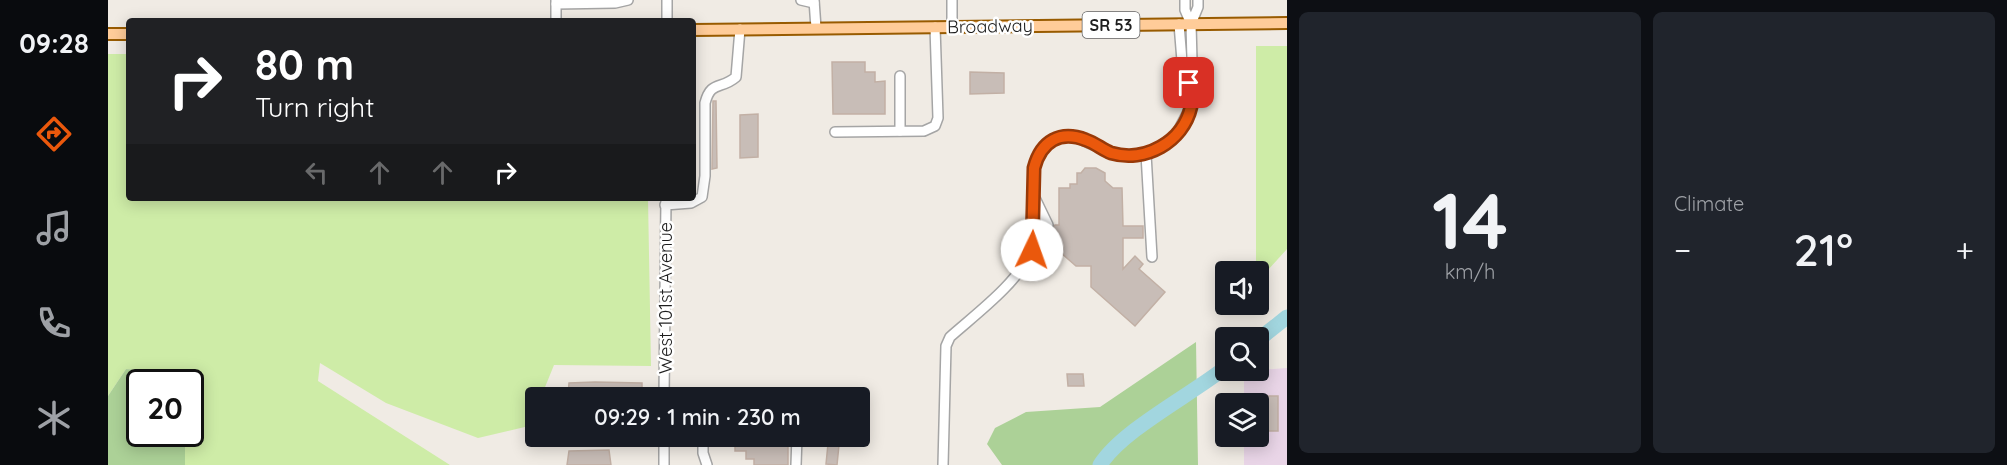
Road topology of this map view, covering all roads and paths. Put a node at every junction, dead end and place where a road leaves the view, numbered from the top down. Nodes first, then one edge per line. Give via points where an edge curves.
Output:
1 (628, 0) edge
2 (667, 0) edge
3 (801, 0) edge
4 (952, 0) edge
5 (1185, 0) edge
6 (1198, 0) edge
7 (556, 2) edge
8 (814, 2) edge
9 (556, 18) edge
10 (667, 18) edge
11 (1287, 23) edge
12 (1185, 24) junction
13 (952, 26) junction
14 (935, 27) junction
15 (816, 28) junction
16 (740, 29) junction
17 (696, 30) edge
18 (108, 34) edge
19 (126, 34) edge
20 (900, 76) dead end
21 (900, 131) junction
22 (835, 132) dead end
23 (1146, 154) junction
24 (1034, 197) junction
25 (696, 200) edge
26 (693, 201) edge
27 (665, 202) edge
28 (1048, 225) dead end
29 (1048, 238) dead end
30 (1152, 257) dead end
31 (1020, 269) junction
32 (664, 387) edge
33 (664, 447) edge
34 (703, 447) edge
35 (797, 447) edge
36 (664, 465) edge
37 (708, 465) edge
38 (796, 465) edge
39 (944, 465) edge

1 - 7 street
2 - 10 street
3 - 8 street
4 - 13 street
5 - 12 street
6 - 12 street via 1196,13
7 - 9 street
8 - 15 street
11 - 12 main road, Broadway / SR 53
12 - 13 main road, Broadway / SR 53
12 - 23 street via 1192,61 1188,70 1191,106 1176,135
13 - 14 main road, Broadway / SR 53
14 - 15 main road, Broadway / SR 53
14 - 21 street via 937,123 924,131
15 - 16 main road, Broadway / SR 53
16 - 17 main road, Broadway / SR 53
16 - 25 street via 736,77 712,87 705,103 705,176 702,197
18 - 19 main road
20 - 21 street
21 - 22 street
23 - 24 street via 1111,153 1080,138 1060,137 1046,144 1038,155
23 - 30 street
24 - 28 street
24 - 31 street via 1032,250
26 - 27 street
27 - 32 street, West 101st Avenue
29 - 31 street via 1044,251 1032,264
31 - 39 street via 950,337 946,346
33 - 36 street
34 - 37 street
35 - 38 street

